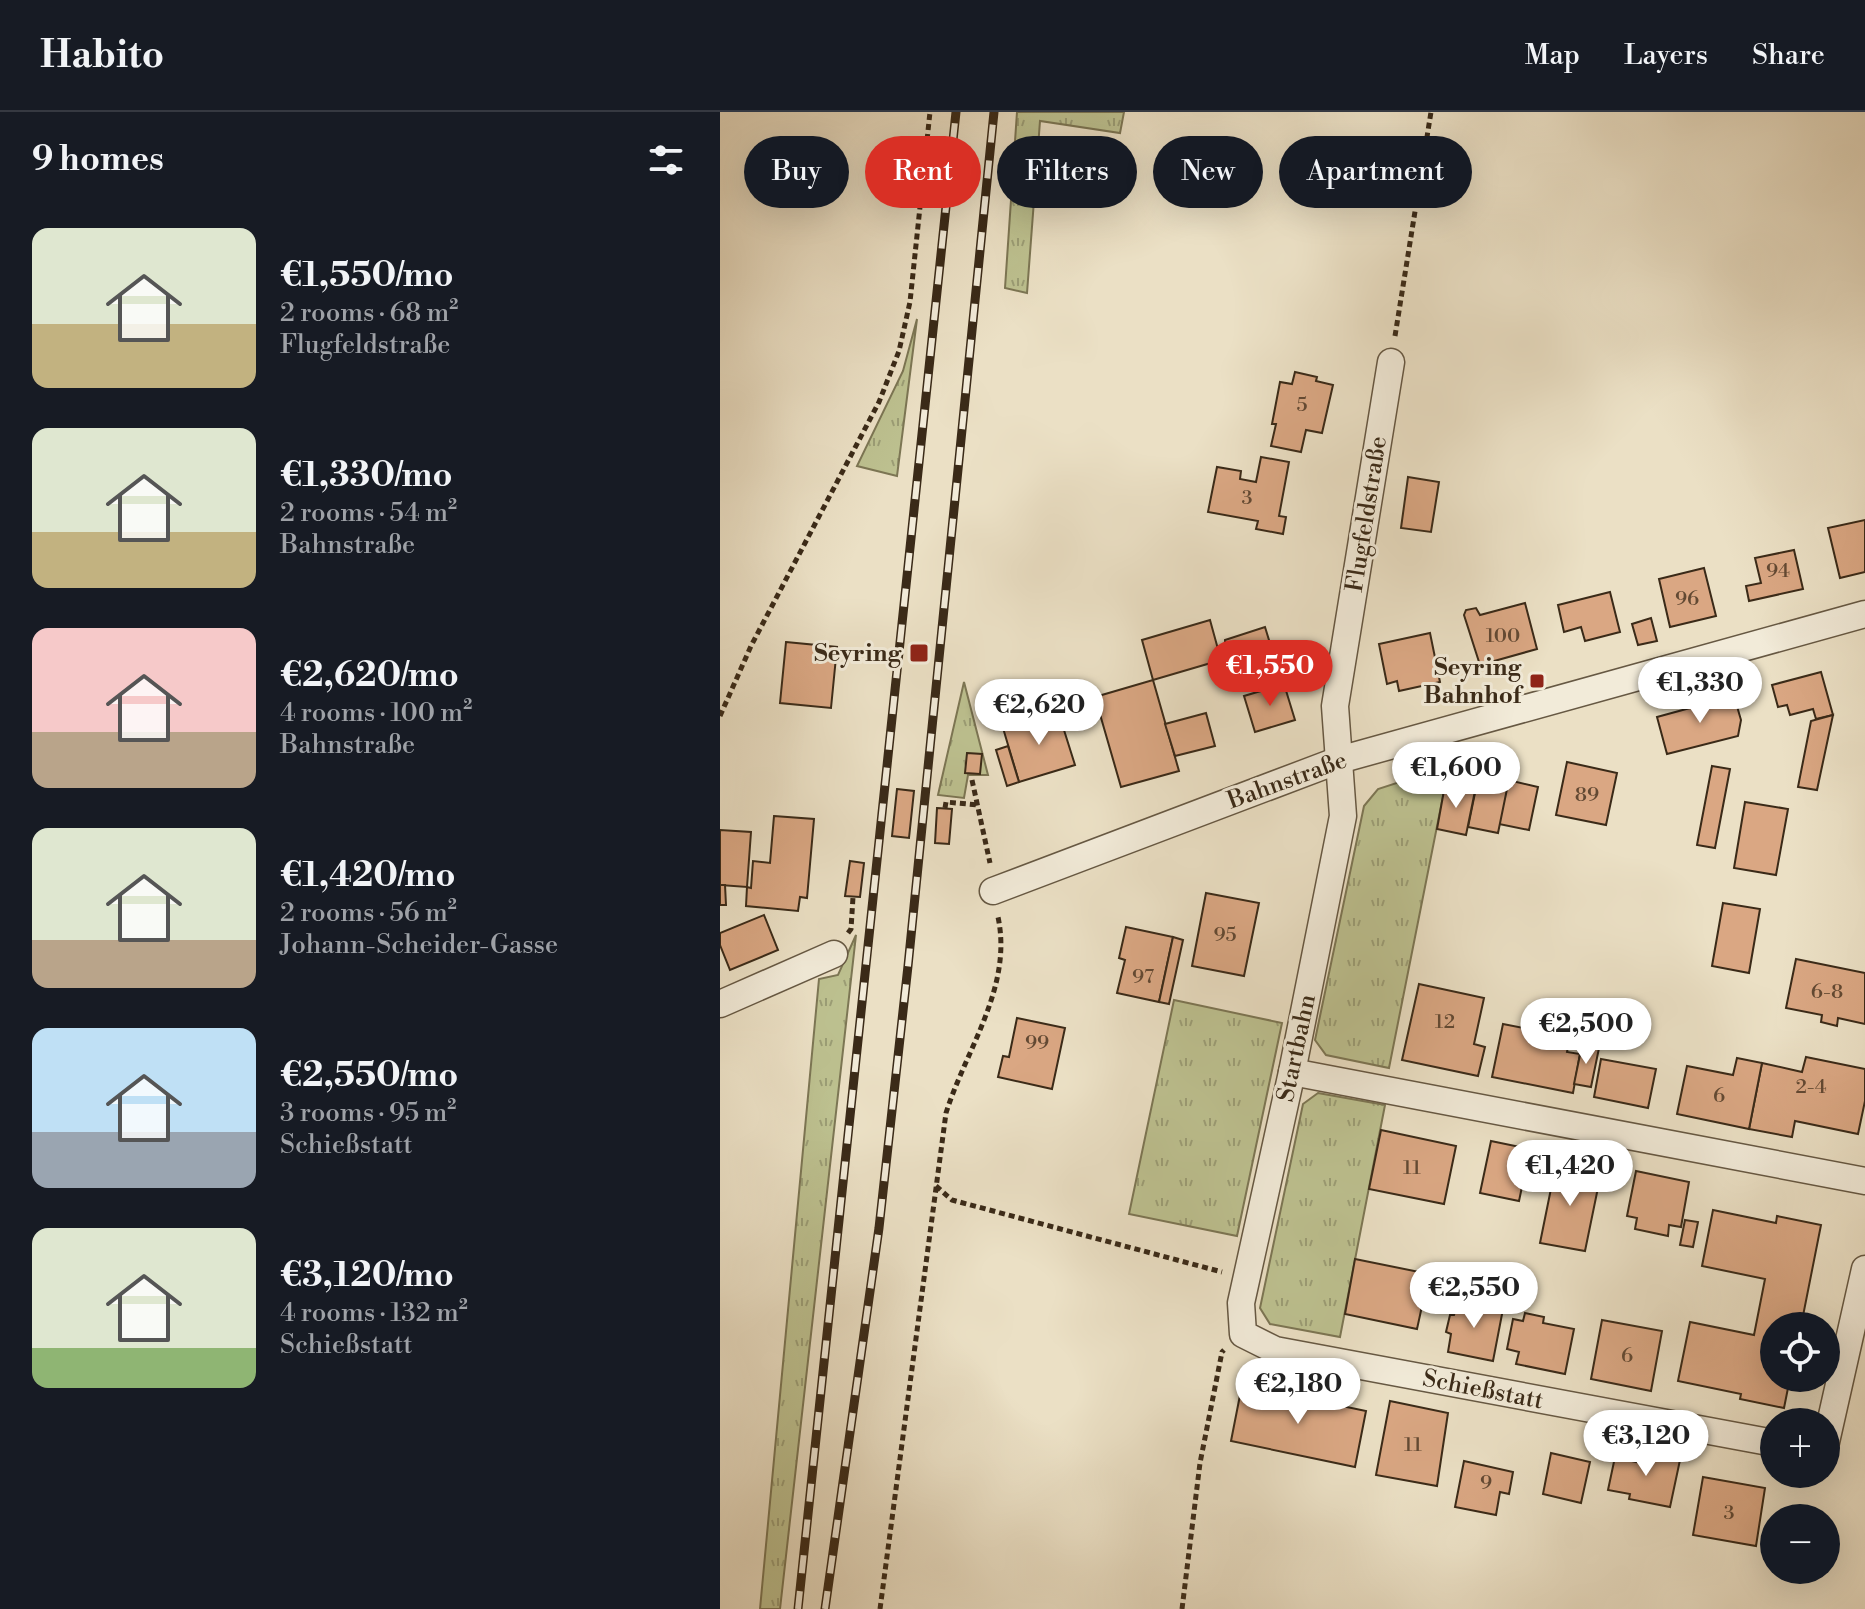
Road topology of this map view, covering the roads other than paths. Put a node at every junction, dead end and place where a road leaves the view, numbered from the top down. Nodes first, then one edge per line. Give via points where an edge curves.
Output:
1 (1391, 362) road end
2 (1865, 614) edge
3 (1339, 760) junction
4 (993, 891) road end
5 (834, 954) road end
6 (720, 1004) edge
7 (1292, 1072) junction
8 (1865, 1181) edge
9 (1865, 1269) edge
10 (1243, 1334) joint
11 (1834, 1408) edge
12 (1760, 1440) edge

1 - 3 street, Flugfeldstraße via 1335,706
2 - 3 street, Bahnstraße
3 - 4 street, Bahnstraße
3 - 7 street, Startbahn via 1343,816
5 - 6 street
7 - 8 street
7 - 10 street, Startbahn via 1241,1303
9 - 11 street
10 - 12 street, Schießstatt via 1275,1350

